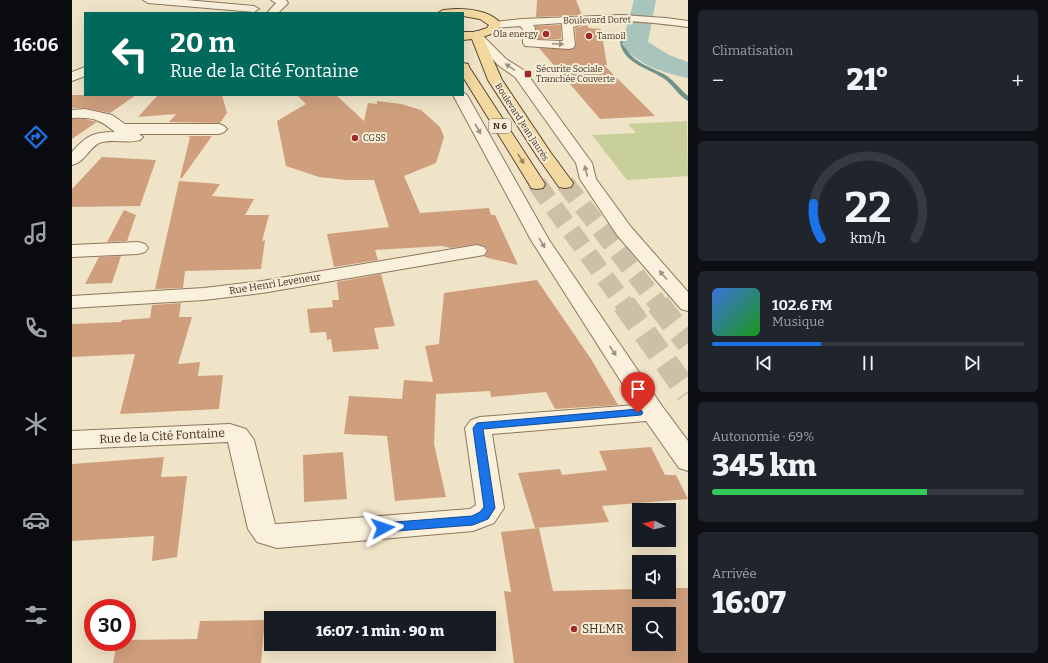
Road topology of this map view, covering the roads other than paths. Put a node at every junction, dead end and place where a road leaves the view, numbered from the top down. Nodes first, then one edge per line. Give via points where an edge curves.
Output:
1 (148, 0) edge
2 (264, 0) edge
3 (276, 0) edge
4 (468, 0) edge
5 (594, 6) dead end
6 (440, 10) edge
7 (252, 11) edge
8 (273, 12) edge
9 (457, 12) edge
10 (464, 13) edge
11 (474, 14) junction
12 (587, 19) junction
13 (522, 22) junction
14 (498, 23) junction
15 (688, 24) edge
16 (476, 35) junction
17 (464, 36) edge
18 (464, 69) edge
19 (84, 71) edge
20 (72, 77) edge
21 (72, 81) edge
22 (84, 82) edge
23 (461, 96) edge
24 (72, 114) edge
25 (219, 129) dead end
26 (135, 137) dead end
27 (72, 160) edge
28 (565, 183) tunnel mouth
29 (537, 184) tunnel mouth
30 (138, 248) dead end
31 (72, 251) edge
32 (477, 251) dead end
33 (72, 302) edge
34 (688, 305) edge
35 (653, 412) junction
36 (72, 440) edge
37 (688, 461) edge

1 - 7 street
2 - 7 street
3 - 8 street via 283,3
4 - 11 main road via 467,9
5 - 12 street
6 - 9 main road
10 - 11 main road
11 - 14 main road
12 - 13 street, Boulevard Doret
13 -> 12 street via 529,28 529,43 569,45 567,25
12 - 15 street, Boulevard Doret
13 - 14 street, Boulevard Doret
14 - 16 main road via 492,30
16 - 17 main road
16 - 28 main road, Boulevard Jean Jaurès / N 6 via 495,80
34 -> 16 street via 624,231 588,179 584,163 520,74 502,62
18 -> 29 main road, Boulevard Jean Jaurès / N 6
19 - 20 street
21 - 22 street
23 -> 35 street via 540,240
24 - 25 street via 107,118 121,129
26 - 27 street via 115,136 89,142 80,155
30 - 31 street
32 - 33 street, Rue Henri Leveneur via 262,288
35 - 36 street, Rue de la Cité Fontaine via 480,426 478,428 490,508 484,515 473,520 277,536 267,534 262,529 242,440 237,435 230,433
35 - 37 street

